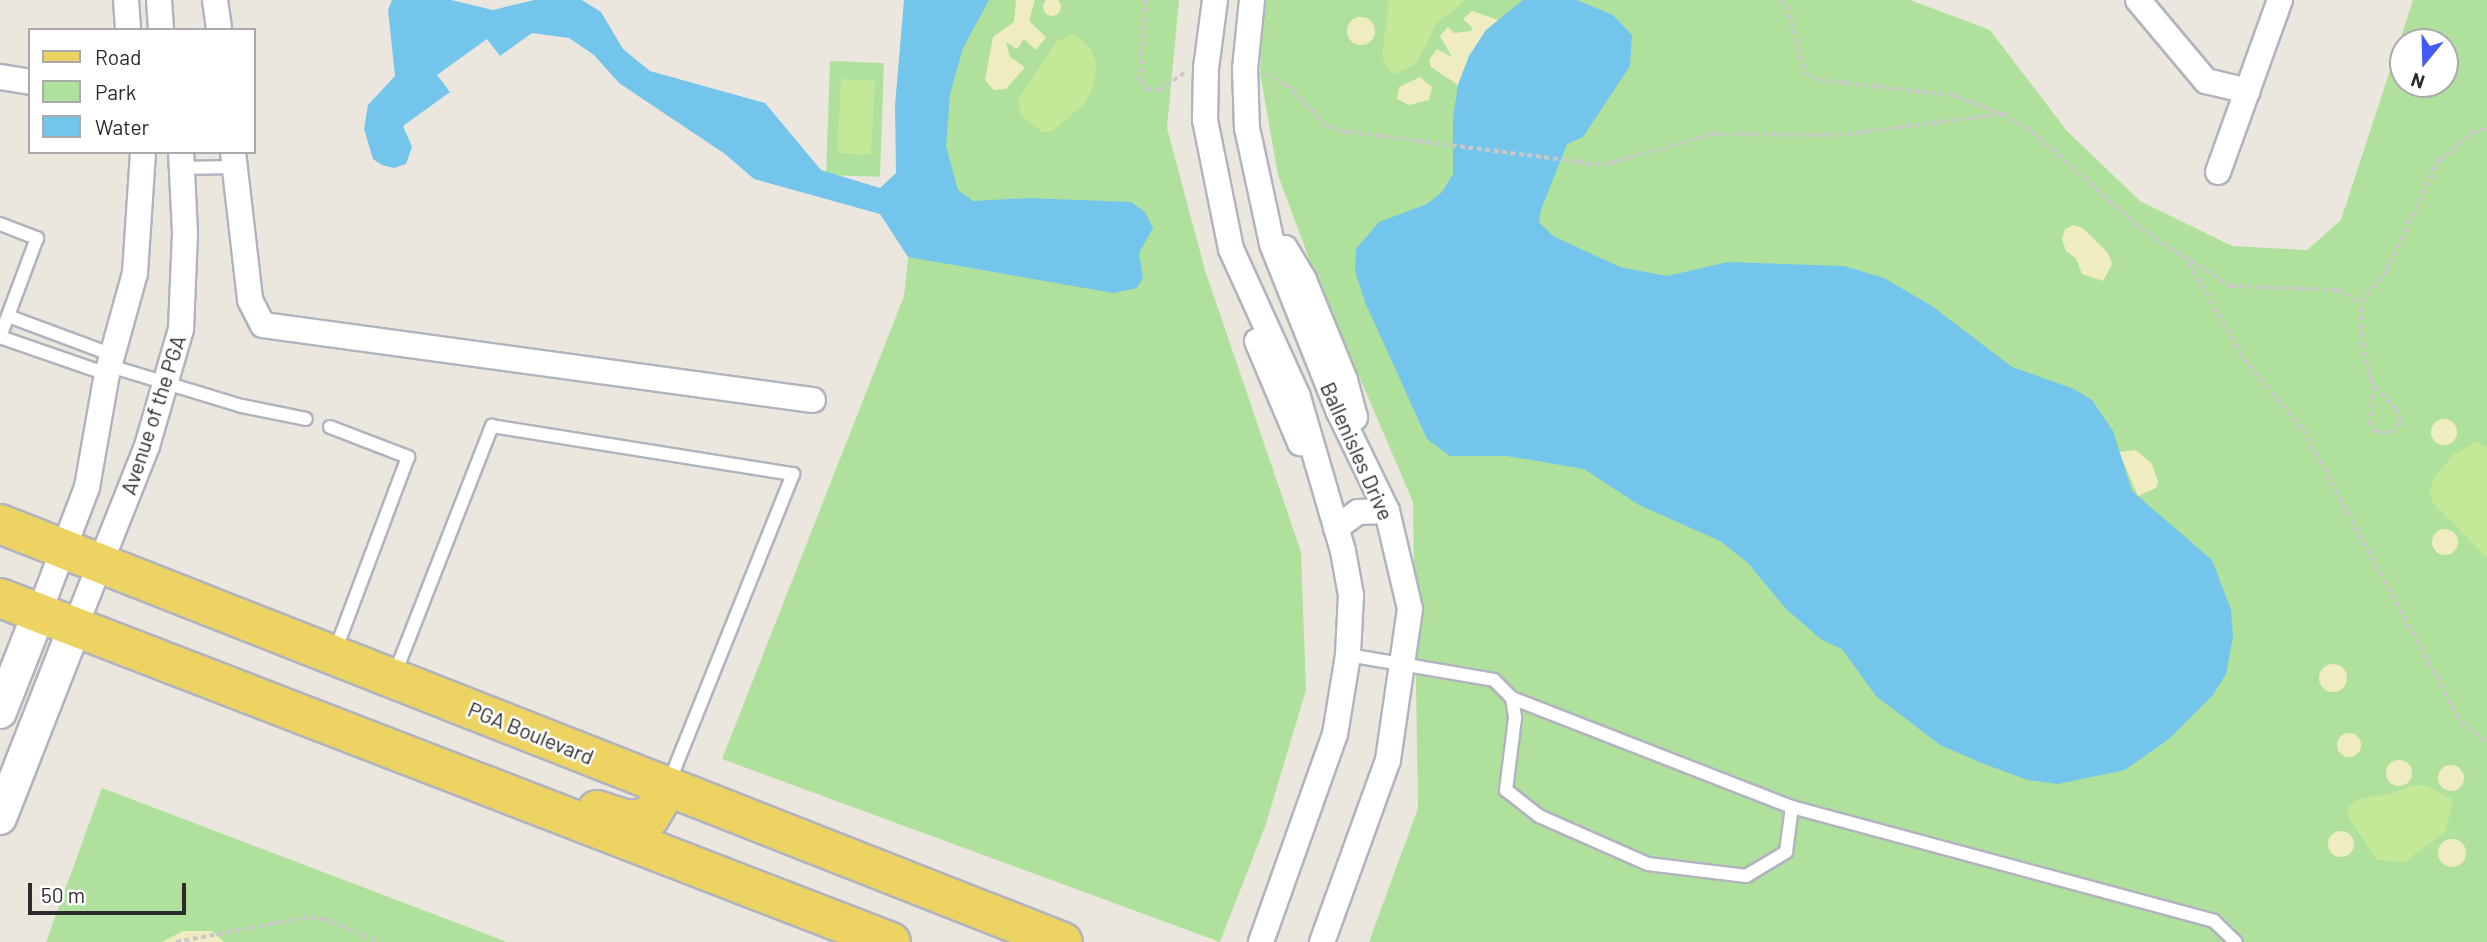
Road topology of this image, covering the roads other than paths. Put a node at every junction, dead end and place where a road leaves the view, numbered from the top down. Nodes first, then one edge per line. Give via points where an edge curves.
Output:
1 (126, 0) edge
2 (159, 0) edge
3 (1215, 0) edge
4 (1252, 0) edge
5 (2138, 0) edge
6 (2280, 0) edge
7 (216, 1) edge
8 (128, 28) edge
9 (162, 28) edge
10 (219, 28) edge
11 (0, 77) edge
12 (28, 82) edge
13 (2248, 91) junction
14 (143, 154) edge
15 (182, 160) edge
16 (234, 160) edge
17 (2218, 172) dead end
18 (1269, 220) junction
19 (0, 225) edge
20 (1231, 249) junction
21 (8, 316) junction
22 (1306, 335) junction
23 (0, 337) edge
24 (1277, 349) junction
25 (110, 365) junction
26 (167, 384) junction
27 (813, 400) dead end
28 (306, 419) dead end
29 (330, 427) dead end
30 (1369, 476) junction
31 (1326, 495) junction
32 (1387, 511) junction
33 (0, 524) edge
34 (1336, 528) junction
35 (66, 549) junction
36 (101, 563) junction
37 (0, 598) edge
38 (39, 613) junction
39 (75, 627) junction
40 (334, 655) junction
41 (1348, 655) junction
42 (1405, 663) junction
43 (393, 678) junction
44 (1512, 698) junction
45 (0, 712) edge
46 (443, 769) junction
47 (668, 787) junction
48 (1792, 807) junction
49 (0, 818) edge
50 (891, 942) edge
51 (1063, 942) edge
52 (1261, 942) edge
53 (1322, 942) edge
54 (2236, 942) edge

1 - 8 street
2 - 9 street
3 - 20 street, Ballenisles Drive via 1205,120
4 - 18 street, Ballenisles Drive via 1245,69 1247,128
5 - 13 street via 2206,81
6 - 13 street
7 - 10 street
11 - 12 street
13 - 17 street
14 - 25 street, Avenue of the PGA via 135,273
15 - 16 lane
15 - 26 street, Avenue of the PGA via 185,289 181,329
16 - 27 street via 250,300 263,325
18 - 22 street, Ballenisles Drive via 1272,244
18 - 30 street via 1304,280 1345,380
19 - 21 lane via 37,238
20 - 24 street, Ballenisles Drive
20 - 31 street via 1280,405
21 - 23 lane
21 - 25 lane
22 - 24 street
22 - 30 street, Ballenisles Drive
23 - 25 lane
24 - 31 street, Ballenisles Drive via 1298,397
25 - 26 lane
25 - 35 street, Avenue of the PGA via 88,487
26 - 28 lane
26 - 36 street, Avenue of the PGA
29 - 40 lane via 408,457
30 - 32 street, Ballenisles Drive
31 - 34 street, Ballenisles Drive
32 - 34 street via 1358,512
32 - 42 street, Ballenisles Drive via 1410,609
33 - 35 main road, PGA Boulevard
34 - 41 street, Ballenisles Drive via 1351,595
35 - 36 main road, PGA Boulevard
35 - 38 street, Avenue of the PGA
36 - 39 street, Avenue of the PGA
36 - 40 main road, PGA Boulevard
37 - 38 main road
38 - 39 main road
38 - 45 street
39 - 46 main road
39 - 49 street
40 - 43 main road, PGA Boulevard
41 - 42 lane
41 - 52 street, Ballenisles Drive via 1322,780
42 - 44 lane via 1494,680
42 - 53 street, Ballenisles Drive via 1388,760
43 - 47 main road, PGA Boulevard
43 - 47 lane via 492,426 793,474
44 - 48 lane
44 - 48 lane via 1515,718 1506,790 1539,816 1648,864 1746,876 1786,852
46 - 47 main road via 561,797 627,820 650,817
46 - 50 main road
47 - 51 main road, PGA Boulevard
48 - 54 lane via 2214,921

